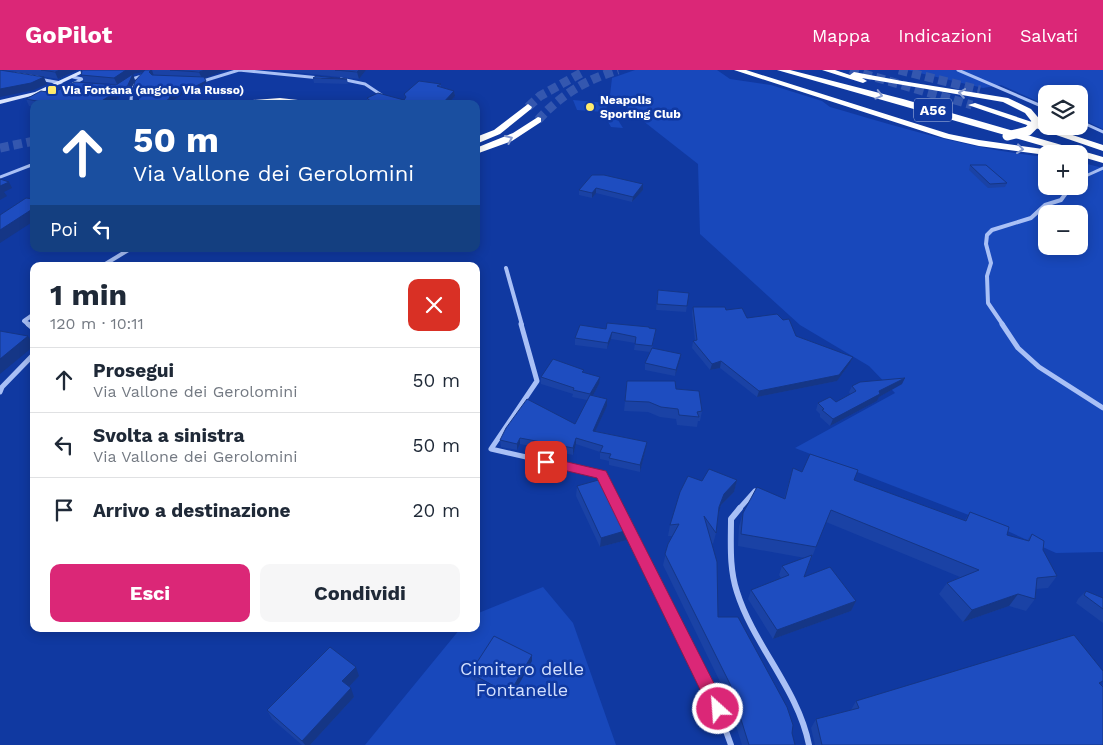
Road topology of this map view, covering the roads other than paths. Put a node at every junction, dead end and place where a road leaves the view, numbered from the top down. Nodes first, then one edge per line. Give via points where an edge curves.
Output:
1 (16, 70) edge
2 (86, 70) edge
3 (149, 70) edge
4 (738, 70) edge
5 (748, 70) edge
6 (765, 70) edge
7 (781, 70) edge
8 (826, 70) edge
9 (836, 70) edge
10 (958, 70) edge
11 (11, 75) edge
12 (73, 76) junction
13 (144, 78) junction
14 (328, 78) edge
15 (336, 79) edge
16 (197, 82) edge
17 (125, 83) edge
18 (64, 85) junction
19 (79, 85) edge
20 (980, 90) tunnel mouth
21 (385, 97) edge
22 (131, 100) edge
23 (0, 102) edge
24 (972, 105) tunnel mouth
25 (1038, 105) edge
26 (528, 107) tunnel mouth
27 (538, 120) tunnel mouth
28 (1037, 122) junction
29 (1088, 125) edge
30 (1103, 132) edge
31 (1007, 136) junction
32 (480, 139) edge
33 (1063, 145) edge
34 (1066, 145) edge
35 (1070, 145) edge
36 (1103, 148) edge
37 (1088, 150) edge
38 (480, 151) edge
39 (1038, 151) edge
40 (1088, 151) edge
41 (1088, 152) edge
42 (1103, 152) edge
43 (1088, 153) edge
44 (1103, 160) edge
45 (1103, 164) edge
46 (30, 166) edge
47 (1103, 168) edge
48 (1088, 175) edge
49 (0, 177) edge
50 (1065, 195) edge
51 (125, 252) edge
52 (109, 262) edge
53 (506, 268) dead end
54 (30, 317) edge
55 (30, 326) edge
56 (30, 358) edge
57 (0, 392) edge
58 (1103, 408) edge
59 (755, 491) edge
60 (731, 745) edge
61 (809, 745) edge

1 - 18 street
2 - 12 main road
3 - 13 street
4 -> 39 highway via 952,137
5 - 31 highway via 949,132 979,137
6 - 31 highway via 953,130
7 -> 33 highway, A56
8 - 34 highway, A56
28 -> 9 highway via 1028,111 1005,100
10 - 25 street
11 - 18 street
12 - 18 main road
12 - 18 street via 82,79
13 - 17 street via 134,77
13 - 22 street via 138,80 132,89
14 - 16 street via 239,70
15 - 21 street via 357,81
18 - 19 street
18 - 23 main road
20 - 28 highway via 1027,106
24 - 35 highway
26 - 32 highway via 497,132
38 -> 27 highway via 511,139
28 - 31 highway, bridge via 1026,132
29 - 30 street
36 - 37 highway
40 - 42 highway, A56
41 - 44 highway, A56
43 - 45 highway
46 - 49 street
47 - 48 street
50 - 58 street via 1061,200 1045,205 1031,218 992,230 987,235 991,263 987,276 988,303 1018,348 1038,367
51 - 52 street
53 - 60 street via 537,381 491,449 601,474 718,709
54 - 55 street via 24,321
56 - 57 street
59 - 61 street via 731,519 730,554 737,592 763,648 792,697

